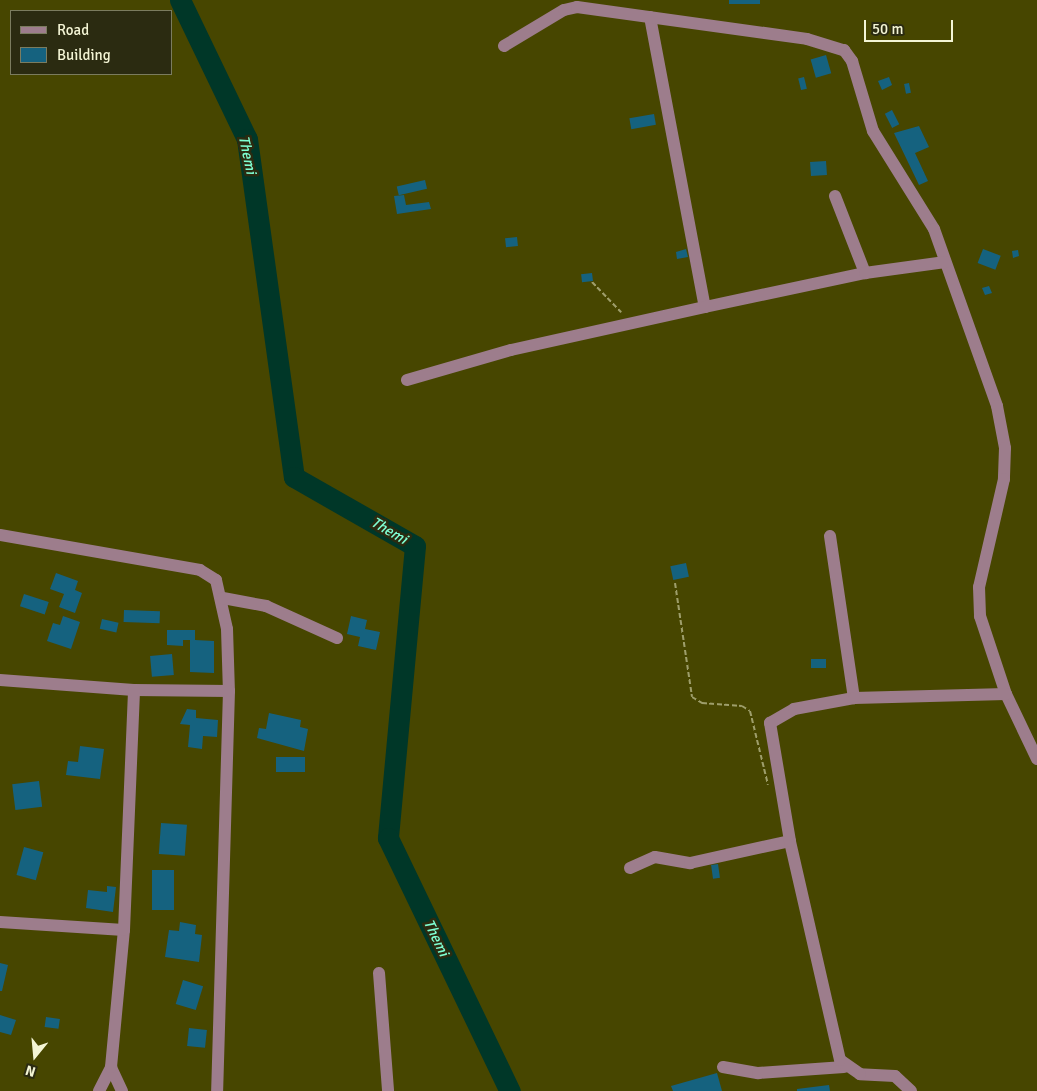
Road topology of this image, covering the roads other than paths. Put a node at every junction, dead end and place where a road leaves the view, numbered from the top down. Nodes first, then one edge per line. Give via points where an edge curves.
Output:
1 (650, 17) junction
2 (504, 46) dead end
3 (835, 196) dead end
4 (945, 262) junction
5 (865, 273) junction
6 (705, 307) junction
7 (406, 380) dead end
8 (0, 535) edge
9 (830, 536) dead end
10 (223, 598) junction
11 (337, 638) dead end
12 (0, 680) edge
13 (134, 690) junction
14 (229, 691) junction
15 (1006, 694) junction
16 (854, 698) junction
17 (1037, 759) edge
18 (790, 841) junction
19 (630, 868) dead end
20 (0, 922) edge
21 (124, 930) junction
22 (379, 973) dead end
23 (844, 1066) junction
24 (111, 1067) junction
25 (723, 1067) dead end
26 (99, 1091) edge
27 (122, 1091) edge
28 (217, 1091) edge
29 (388, 1091) edge
30 (911, 1091) edge

1 - 2 street via 578,7 564,10
1 - 4 street via 807,39 844,50 852,61 873,131 914,192
1 - 6 street
3 - 5 street
4 - 5 street
4 - 15 street via 997,406 1005,448 1004,479 979,601 990,654
5 - 6 street
6 - 7 street via 511,350
8 - 10 street via 200,570 216,580
9 - 16 street
10 - 11 street via 266,606
10 - 14 street
12 - 13 street
13 - 14 street
13 - 21 street
14 - 28 street
15 - 16 street
15 - 17 street
16 - 18 street via 774,717 769,728
18 - 19 street via 690,863 655,857
18 - 23 street
20 - 21 street
21 - 24 street
22 - 29 street
23 - 25 street via 758,1073
23 - 30 street via 860,1074 895,1076
24 - 26 street
24 - 27 street

